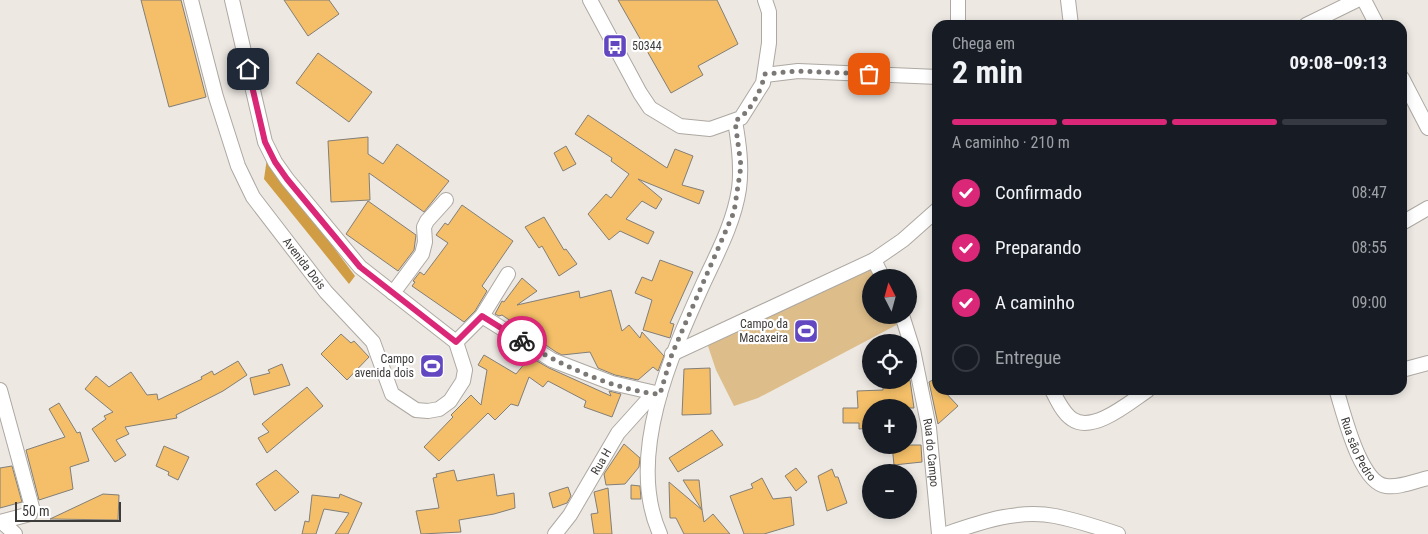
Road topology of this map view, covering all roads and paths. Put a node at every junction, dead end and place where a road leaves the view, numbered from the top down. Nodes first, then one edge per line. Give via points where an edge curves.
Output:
1 (191, 0) edge
2 (232, 0) edge
3 (590, 0) edge
4 (765, 0) edge
5 (958, 0) edge
6 (1068, 0) edge
7 (1357, 0) edge
8 (1364, 0) edge
9 (958, 20) edge
10 (1070, 20) edge
11 (1316, 20) edge
12 (1374, 20) edge
13 (765, 74) junction
14 (932, 78) edge
15 (1407, 91) edge
16 (735, 121) junction
17 (1428, 128) edge
18 (446, 200) dead end
19 (1428, 208) edge
20 (932, 214) edge
21 (1407, 220) edge
22 (874, 260) junction
23 (878, 269) edge
24 (508, 274) dead end
25 (393, 293) junction
26 (482, 316) junction
27 (905, 324) edge
28 (456, 342) junction
29 (672, 354) junction
30 (1428, 363) edge
31 (1407, 369) edge
32 (0, 390) edge
33 (657, 393) junction
34 (1055, 395) edge
35 (1140, 395) edge
36 (1339, 395) edge
37 (1428, 478) edge
38 (1, 522) edge
39 (15, 534) edge
40 (555, 534) edge
41 (660, 534) edge
42 (939, 534) edge
43 (946, 534) edge
44 (1118, 534) edge

1 - 28 street, Avenida Dois via 216,97 244,182 326,292 373,342 392,394 416,410 439,409 450,401 458,393 464,376 464,365
2 - 25 street via 265,142 275,162 360,267
3 - 16 street via 650,108 686,128 716,129
4 - 13 street via 770,21
5 - 9 street
6 - 10 street
7 - 11 street
8 - 12 street
13 - 14 street via 798,71
13 - 16 street via 760,90 747,111
15 - 17 street
16 - 29 street via 741,166 734,212
18 - 25 street via 427,220 422,254
19 - 21 street
20 - 22 street
22 - 23 street
22 - 29 street
24 - 26 street
25 - 28 street
26 - 28 street
26 - 33 street via 552,360 612,383
27 - 42 street, Rua do Campo via 929,428
29 - 33 street
30 - 31 street
32 - 38 street via 32,506 30,514
33 - 40 street, Rua H via 618,433 570,515
33 - 41 street via 648,461 652,506
34 - 35 street via 1070,418 1079,423 1094,422
36 - 37 street, Rua são Pedro via 1352,439 1372,480 1384,486
38 - 39 street
43 - 44 street via 994,518 1024,515 1054,516

